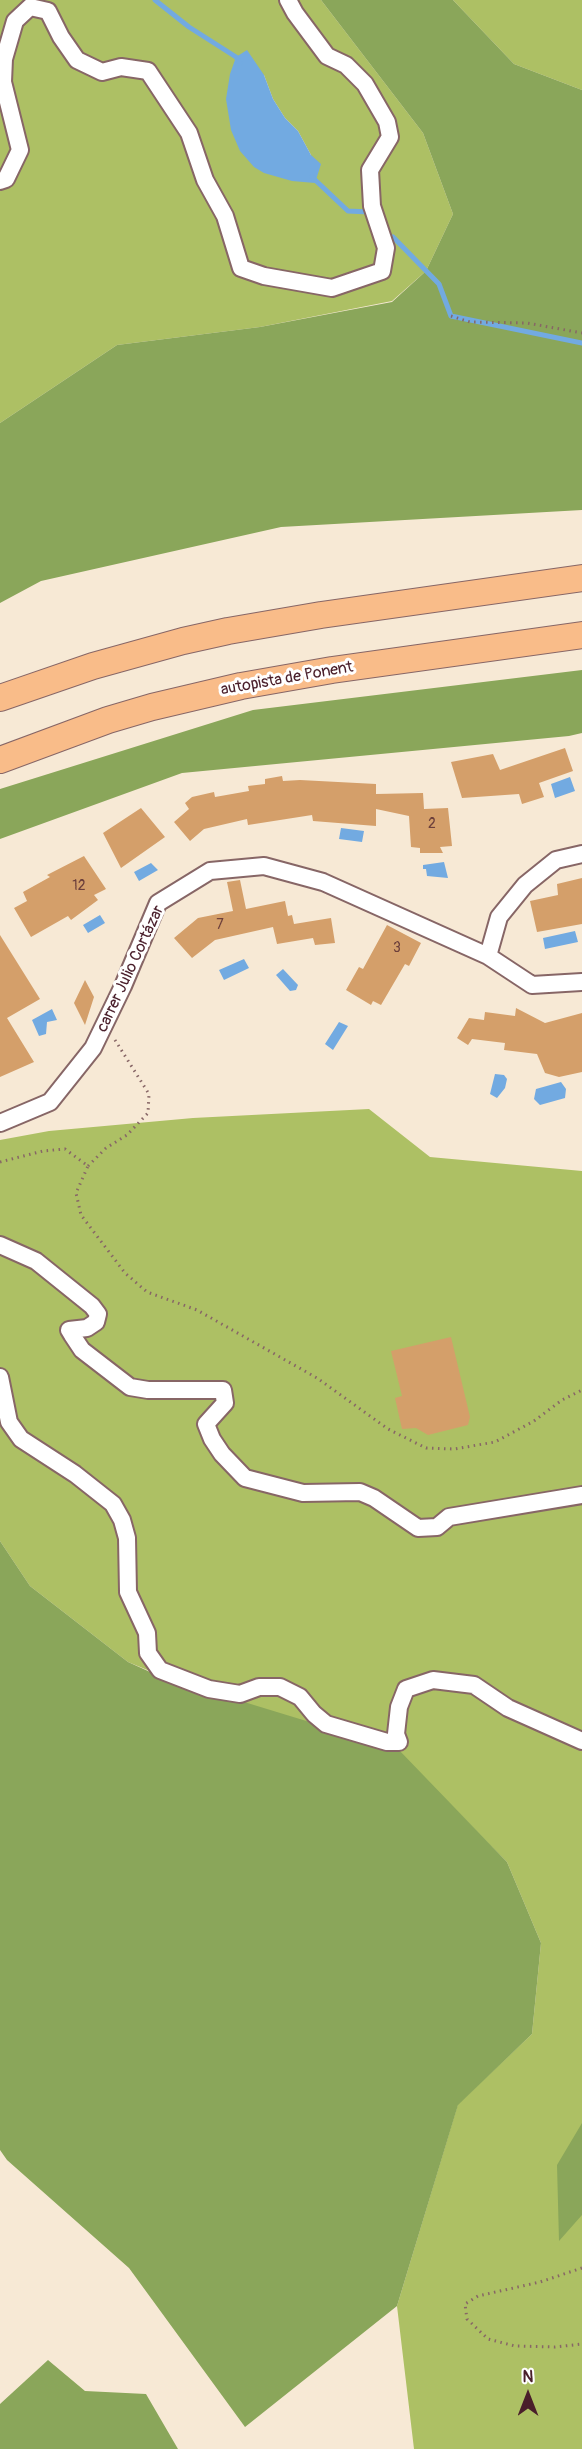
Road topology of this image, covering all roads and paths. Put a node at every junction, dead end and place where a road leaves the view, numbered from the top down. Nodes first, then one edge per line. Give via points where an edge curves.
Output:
1 (288, 0) edge
2 (0, 181) edge
3 (451, 316) dead end
4 (582, 333) edge
5 (582, 578) edge
6 (582, 635) edge
7 (0, 698) edge
8 (0, 760) edge
9 (582, 854) edge
10 (488, 956) junction
11 (582, 982) edge
12 (105, 1024) junction
13 (0, 1123) edge
14 (0, 1162) edge
15 (88, 1166) junction
16 (0, 1245) edge
17 (0, 1377) edge
18 (582, 1390) edge
19 (582, 1495) edge
20 (582, 1741) edge
21 (582, 2268) edge
22 (582, 2344) edge

1 - 2 street via 327,56 346,65 365,84 387,122 390,137 370,170 372,206 387,248 382,270 332,288 264,276 242,268 225,216 205,180 189,133 148,70 121,67 102,72 77,60 48,11 30,7 15,21 4,58 3,82 20,150 6,179
3 - 4 path via 470,322 527,323
5 - 7 highway via 228,631 104,662
6 - 8 highway, autopista de Ponent via 230,688 108,720
9 - 10 street via 556,860 525,885 499,917
10 - 11 street, carrer Julio Cortázar via 532,985
10 - 12 street, carrer Julio Cortázar via 323,882 264,866 210,871 158,903
12 - 13 street, carrer Julio Cortázar via 93,1048 50,1102
12 - 15 path via 149,1094 148,1113
14 - 15 path via 65,1149
15 - 18 path via 76,1193 81,1215 125,1273 147,1292 197,1310 316,1378 388,1429 426,1448 454,1449 495,1442
16 - 19 street via 36,1261 92,1306 98,1314 96,1322 87,1328 69,1330 82,1350 130,1387 223,1390 225,1403 206,1424 222,1454 245,1478 303,1493 360,1492 418,1528 437,1527 449,1517
17 - 20 street via 9,1422 21,1439 113,1504 122,1520 127,1538 128,1592 147,1633 147,1653 160,1670 209,1689 240,1694 259,1687 280,1687 300,1696 326,1724 393,1742 399,1742 399,1707 406,1689 433,1680 474,1684 507,1708
21 - 22 path via 478,2296 465,2304 467,2319 488,2339 515,2346

